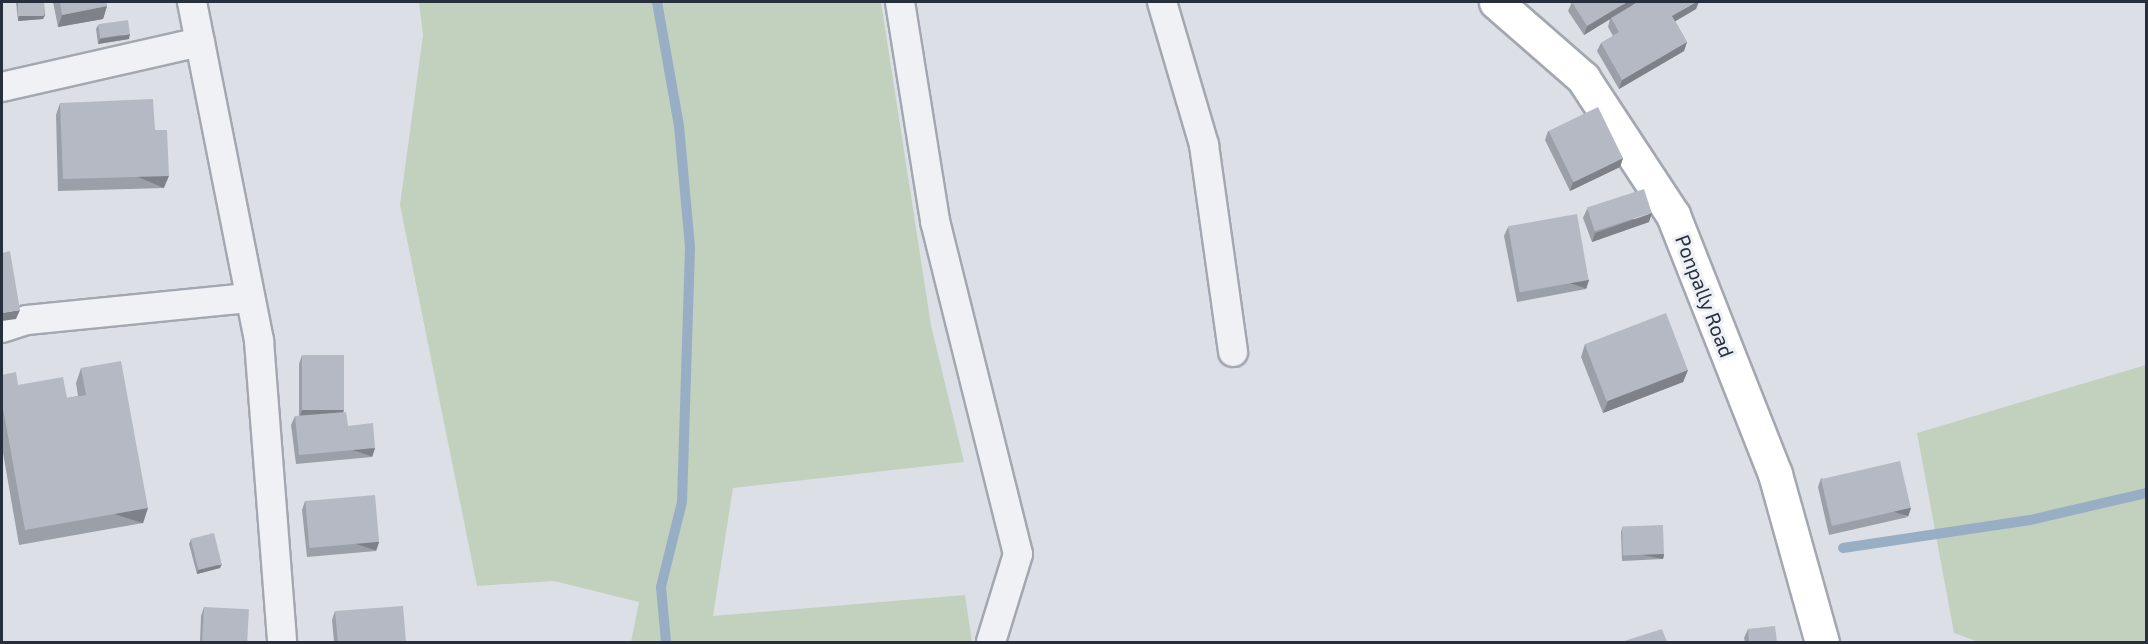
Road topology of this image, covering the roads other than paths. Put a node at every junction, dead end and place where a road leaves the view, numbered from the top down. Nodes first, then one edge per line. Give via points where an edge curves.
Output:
1 (192, 2) edge
2 (900, 2) edge
3 (1162, 2) edge
4 (1496, 2) edge
5 (200, 42) junction
6 (2, 87) edge
7 (248, 298) junction
8 (2, 328) edge
9 (1233, 352) dead end
10 (282, 642) edge
11 (991, 642) edge
12 (1822, 642) edge

1 - 5 street
2 - 11 street via 935,221 1018,554
3 - 9 street via 1204,145
4 - 12 main road, Ponpally Road via 1583,78 1673,215 1774,474
5 - 6 street
5 - 7 street
7 - 8 street via 27,320
7 - 10 street via 259,341

